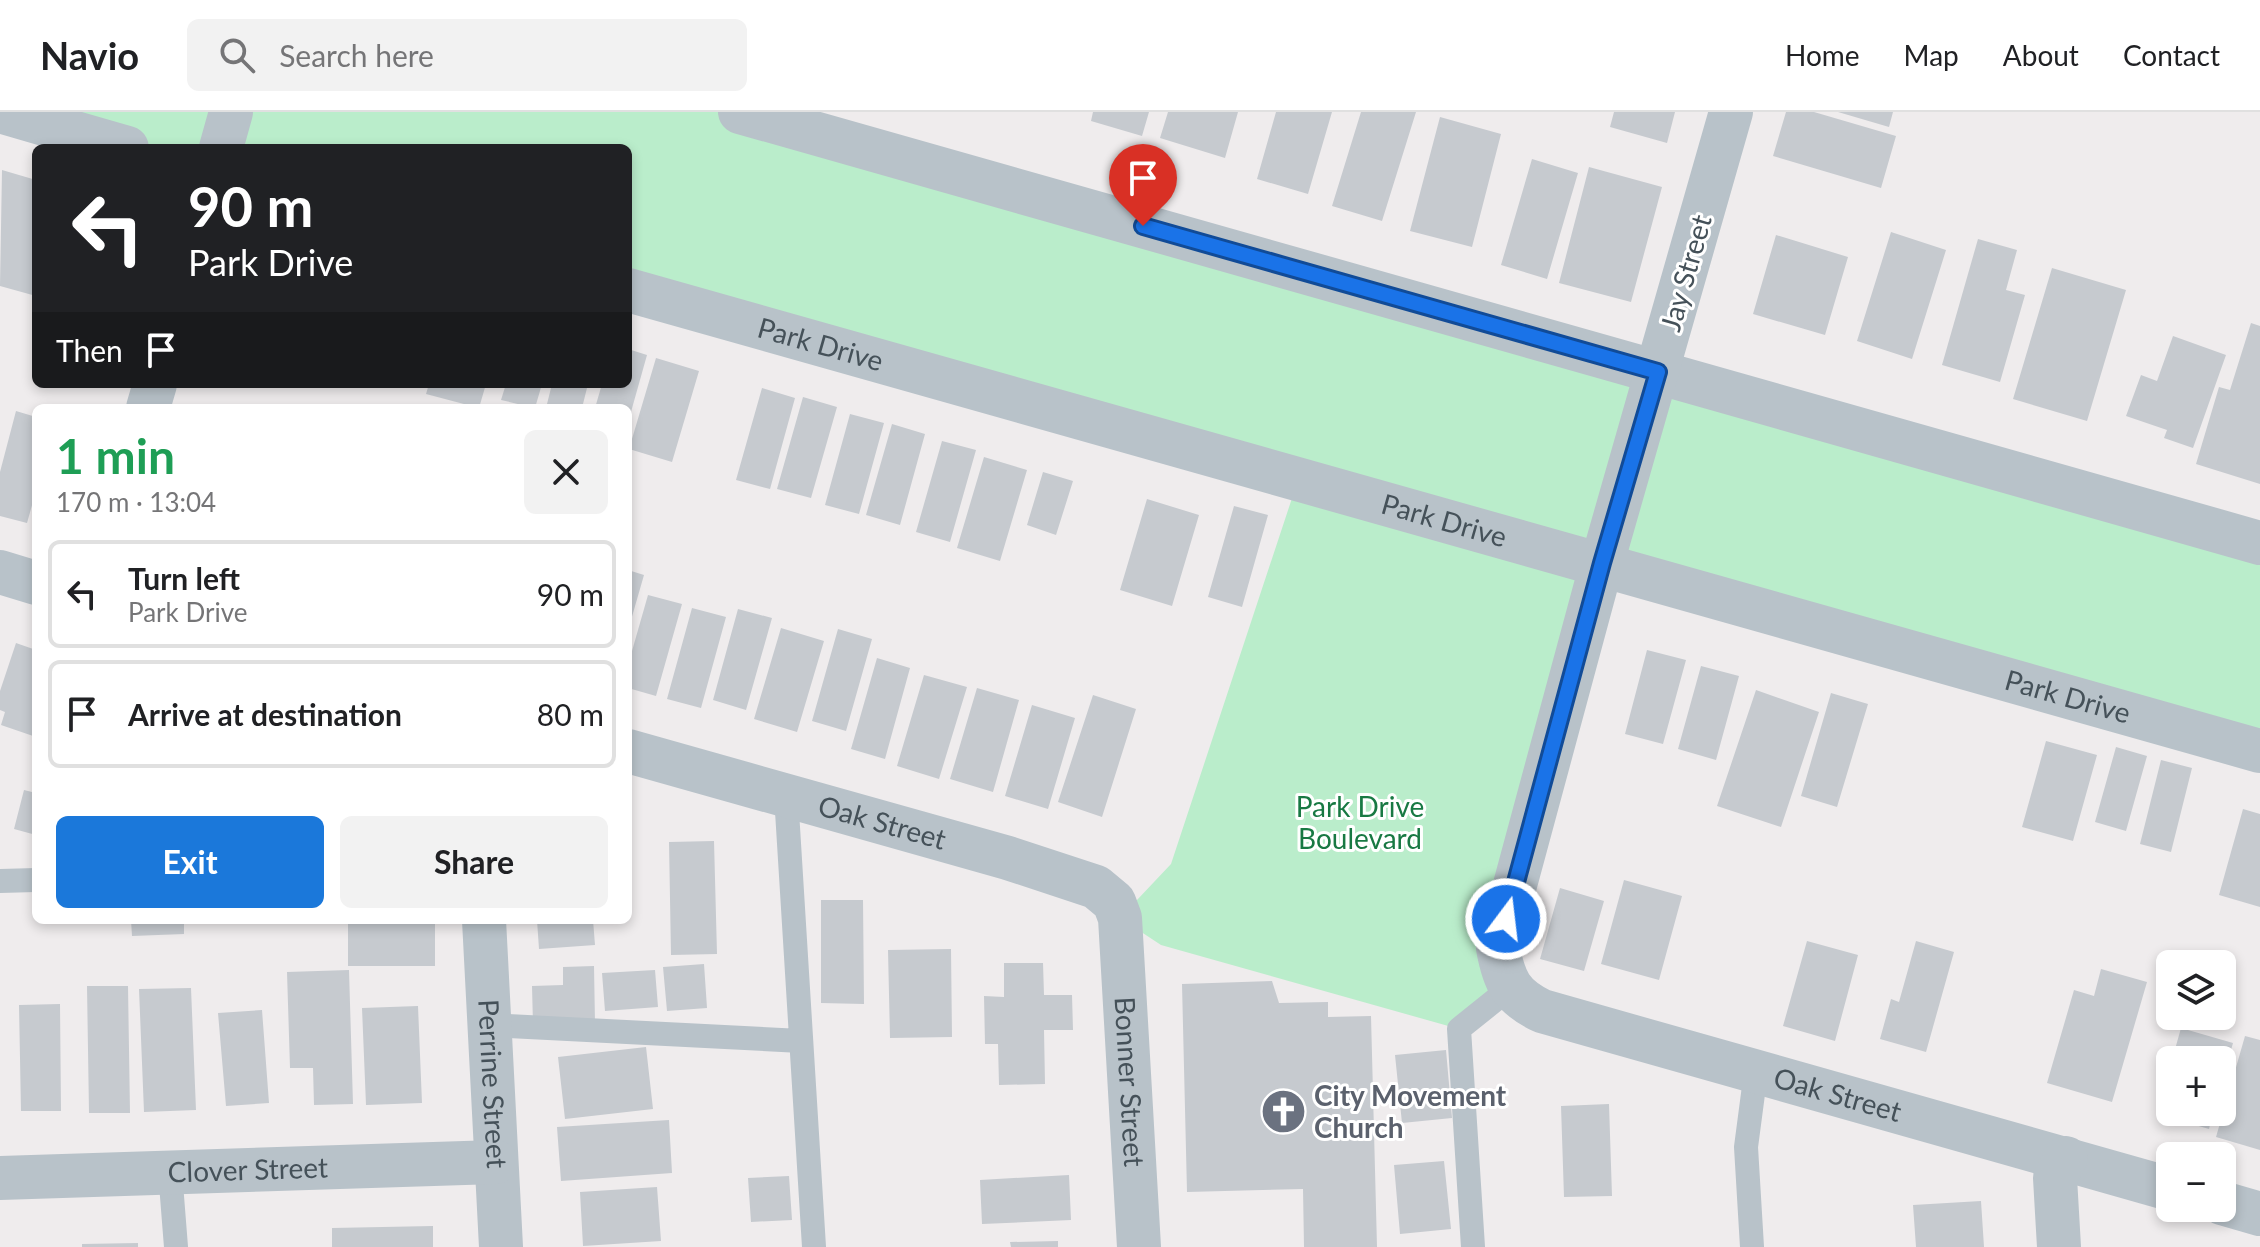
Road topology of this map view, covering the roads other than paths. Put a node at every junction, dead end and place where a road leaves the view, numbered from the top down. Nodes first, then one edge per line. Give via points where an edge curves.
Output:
1 (3, 112) edge
2 (231, 112) edge
3 (740, 112) edge
4 (1731, 112) edge
5 (113, 144) edge
6 (222, 144) edge
7 (632, 291) edge
8 (1658, 372) junction
9 (2260, 543) edge
10 (1602, 563) junction
11 (0, 572) edge
12 (32, 582) edge
13 (2260, 751) edge
14 (632, 752) edge
15 (786, 795) junction
16 (32, 880) edge
17 (0, 881) edge
18 (1120, 918) joint
19 (484, 924) edge
20 (1510, 988) junction
21 (489, 1025) junction
22 (801, 1041) junction
23 (1756, 1071) junction
24 (2066, 1158) junction
25 (496, 1162) junction
26 (170, 1171) junction
27 (0, 1178) edge
28 (2156, 1185) edge
29 (2236, 1207) edge
30 (2260, 1214) edge
31 (176, 1247) edge
32 (501, 1247) edge
33 (814, 1247) edge
34 (1139, 1247) edge
35 (1473, 1247) edge
36 (1752, 1247) edge
37 (2059, 1247) edge

1 - 5 street
2 - 6 street
3 - 8 street
4 - 8 street, Jay Street
7 - 10 street, Park Drive
8 - 9 street
8 - 10 street, Jay Street
10 - 13 street, Park Drive
10 - 20 street, Jay Street via 1498,948
11 - 12 street
14 - 15 street, Oak Street
15 - 18 street, Oak Street via 1096,887 1114,902
15 - 22 lane
16 - 17 lane
18 - 34 street, Bonner Street
19 - 21 street, Perrine Street
20 - 23 street, Oak Street via 1542,1011
20 - 35 lane via 1459,1029
21 - 22 lane
21 - 25 street, Perrine Street
22 - 33 lane
23 - 24 street, Oak Street
23 - 36 lane via 1746,1147
24 - 28 street, Oak Street
24 - 37 street via 2055,1178
25 - 26 street, Clover Street
25 - 32 street, Perrine Street
26 - 27 street, Clover Street
26 - 31 lane
29 - 30 street

